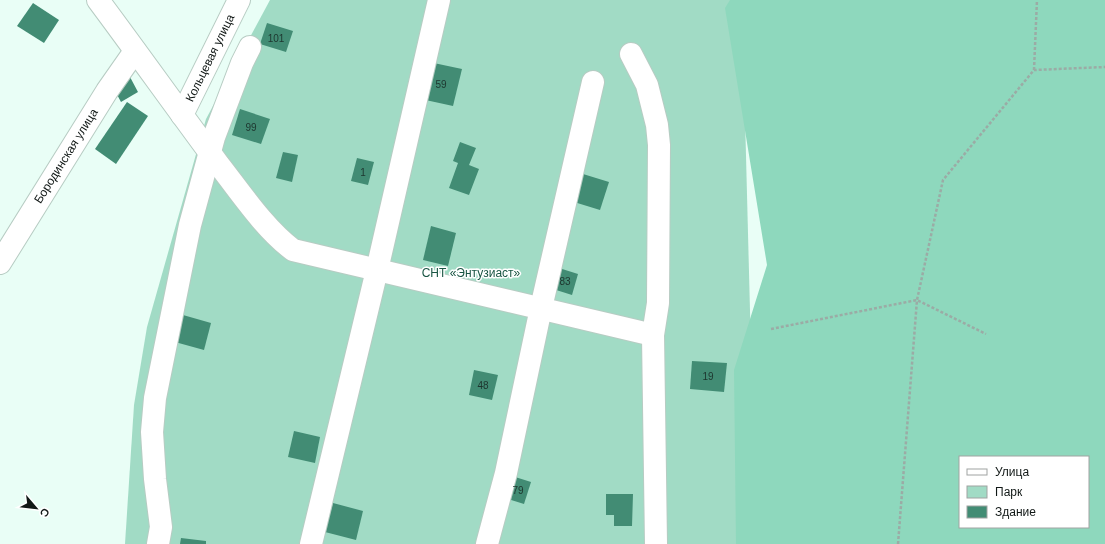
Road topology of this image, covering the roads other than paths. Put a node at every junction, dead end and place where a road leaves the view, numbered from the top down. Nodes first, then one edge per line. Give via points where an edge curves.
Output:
1 (98, 0) edge
2 (239, 0) edge
3 (439, 0) edge
4 (250, 47) dead end
5 (136, 51) junction
6 (631, 54) dead end
7 (593, 82) dead end
8 (182, 115) junction
9 (210, 152) junction
10 (0, 263) edge
11 (377, 270) junction
12 (541, 308) junction
13 (653, 335) junction
14 (158, 544) edge
15 (311, 544) edge
16 (487, 544) edge
17 (656, 544) edge

1 - 5 street
2 - 8 street, Кольцевая улица
3 - 11 street
4 - 9 street
5 - 8 street
5 - 10 street, Бородинская улица via 102,97
6 - 13 street via 647,85 657,125 660,199 658,303
7 - 12 street
8 - 9 street
9 - 11 street via 268,227 293,250
9 - 14 street via 190,225 155,398 152,432 161,527
11 - 12 street
11 - 15 street
12 - 13 street
12 - 16 street via 506,473
13 - 17 street

